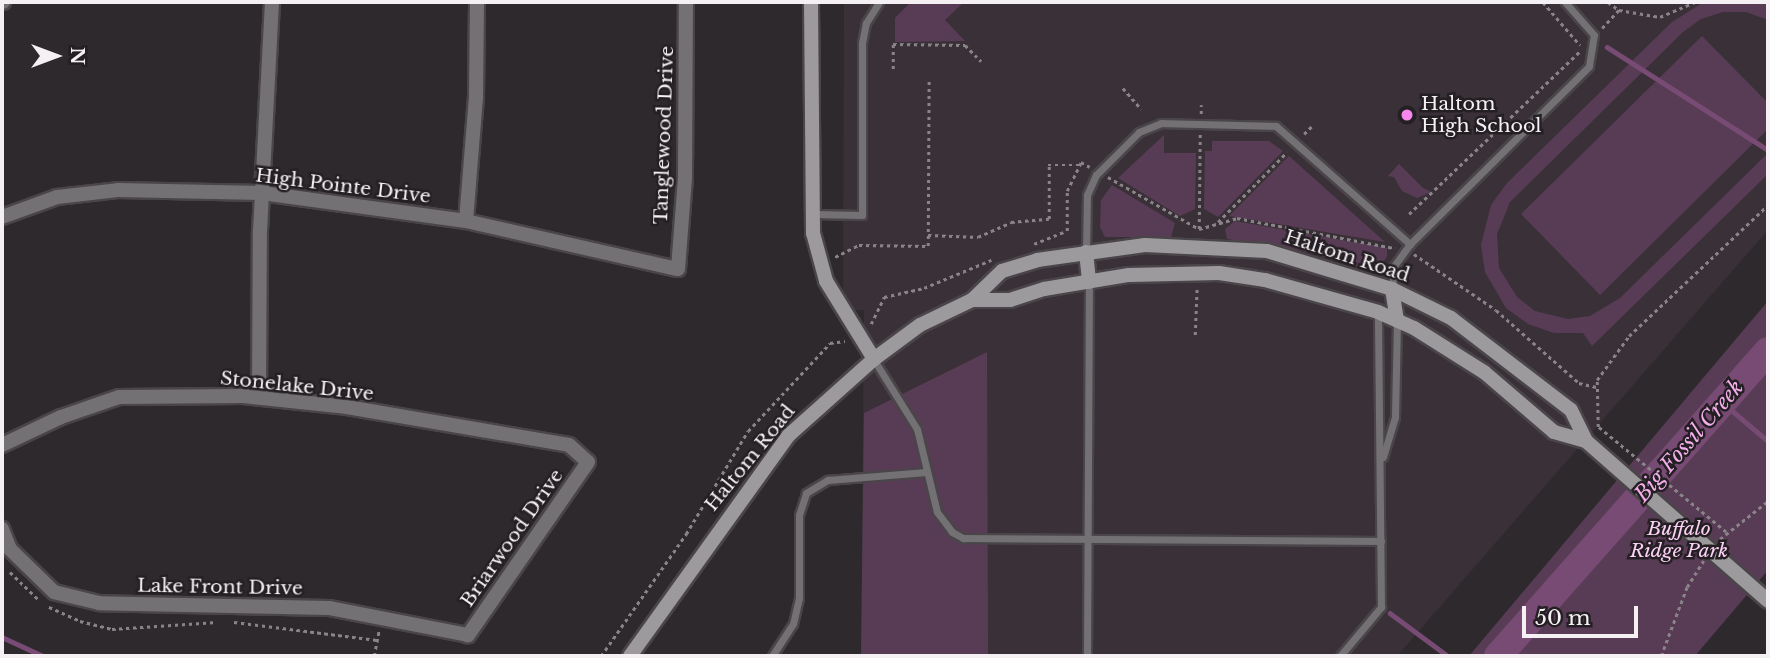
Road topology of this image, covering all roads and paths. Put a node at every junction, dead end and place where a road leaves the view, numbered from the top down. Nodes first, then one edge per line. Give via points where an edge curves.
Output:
1 (272, 2) edge
2 (477, 2) edge
3 (686, 2) edge
4 (811, 2) edge
5 (879, 2) edge
6 (1543, 2) edge
7 (1564, 2) edge
8 (1608, 2) edge
9 (1696, 2) edge
10 (1619, 10) junction
11 (1594, 35) junction
12 (981, 61) dead end
13 (893, 69) dead end
14 (929, 80) dead end
15 (1123, 88) dead end
16 (1201, 105) dead end
17 (1141, 109) dead end
18 (1200, 124) junction
19 (1312, 126) dead end
20 (1298, 141) junction
21 (1080, 165) junction
22 (1099, 172) junction
23 (262, 193) junction
24 (1768, 205) edge
25 (1409, 214) dead end
26 (813, 215) junction
27 (2, 217) edge
28 (466, 221) junction
29 (1219, 222) junction
30 (1199, 229) junction
31 (928, 235) junction
32 (1410, 244) junction
33 (1030, 246) dead end
34 (1404, 251) junction
35 (1086, 252) junction
36 (994, 259) dead end
37 (820, 261) junction
38 (678, 269) joint
39 (1089, 282) junction
40 (1197, 284) dead end
41 (1391, 289) junction
42 (972, 300) junction
43 (1378, 312) junction
44 (1397, 321) junction
45 (873, 323) dead end
46 (1195, 335) dead end
47 (823, 351) dead end
48 (874, 359) junction
49 (1597, 387) junction
50 (259, 397) junction
51 (1586, 440) junction
52 (2, 444) edge
53 (588, 462) joint
54 (1381, 464) junction
55 (926, 472) junction
56 (1768, 501) edge
57 (2, 528) edge
58 (1726, 532) junction
59 (1087, 540) junction
60 (1381, 541) junction
61 (1711, 550) junction
62 (1768, 601) edge
63 (468, 635) joint
64 (376, 643) dead end
65 (374, 656) edge
66 (601, 656) edge
67 (630, 656) edge
68 (772, 656) edge
69 (1087, 656) edge
70 (1340, 656) edge
71 (1661, 656) edge

1 - 23 street
2 - 28 street via 476,98
3 - 38 street, Tanglewood Drive via 685,177
4 - 26 main road
5 - 26 lane via 866,23 862,43 862,215
6 - 25 path via 1575,35 1578,52
7 - 11 lane
8 - 10 path
9 - 10 path via 1660,17
10 - 11 path
11 - 32 lane via 1589,66
12 - 13 path via 965,45 893,44
14 - 31 path
15 - 17 path
16 - 18 path
18 - 20 lane via 1276,126
18 - 22 lane via 1147,126
18 - 30 path
19 - 20 path
20 - 29 path
20 - 32 lane
21 - 22 path
21 - 31 path via 1049,164 1049,219 1011,222 978,237
21 - 33 path via 1067,191 1067,231
22 - 30 path
22 - 35 lane via 1087,195
23 - 27 street, High Pointe Drive via 118,190 58,197
23 - 28 street, High Pointe Drive
23 - 50 street
24 - 49 path via 1629,336 1608,361
26 - 37 main road
28 - 38 street, High Pointe Drive
29 - 30 path
29 - 34 path via 1237,218
31 - 37 path via 928,246 859,245
32 - 34 lane
34 - 41 lane via 1394,266
34 - 49 path via 1496,310 1579,383
35 - 39 main road
35 - 41 main road, Haltom Road via 1145,244 1267,251
35 - 42 main road, Haltom Road via 1002,271
36 - 45 path via 924,288 884,298
37 - 48 main road via 845,318
39 - 42 main road, Haltom Road via 1010,300
39 - 43 main road, Haltom Road via 1142,274 1219,273 1317,292
39 - 59 lane
40 - 46 path
41 - 43 main road
41 - 44 main road
41 - 51 main road, Haltom Road via 1451,318 1495,348 1572,410
42 - 48 main road, Haltom Road via 920,325
43 - 44 main road, Haltom Road
43 - 54 lane
44 - 51 main road, Haltom Road via 1484,372 1554,432
44 - 54 lane via 1395,417
47 - 66 path via 748,431 687,534
48 - 55 lane via 917,429
48 - 67 main road, Haltom Road via 789,435
49 - 58 path via 1598,427
50 - 52 street, Stonelake Drive via 120,397 61,416
50 - 53 street, Stonelake Drive via 569,445
51 - 61 main road, Haltom Road
53 - 63 street, Briarwood Drive
54 - 60 lane
55 - 59 lane via 937,512 964,538
55 - 68 lane via 828,480 806,493 799,515 799,598 793,624
56 - 58 path
57 - 63 street, Lake Front Drive via 10,549 54,592 99,603 329,608
58 - 61 path
59 - 60 lane
59 - 69 lane
60 - 70 lane via 1381,607
61 - 62 main road, Haltom Road
61 - 71 path via 1688,587
64 - 65 path

